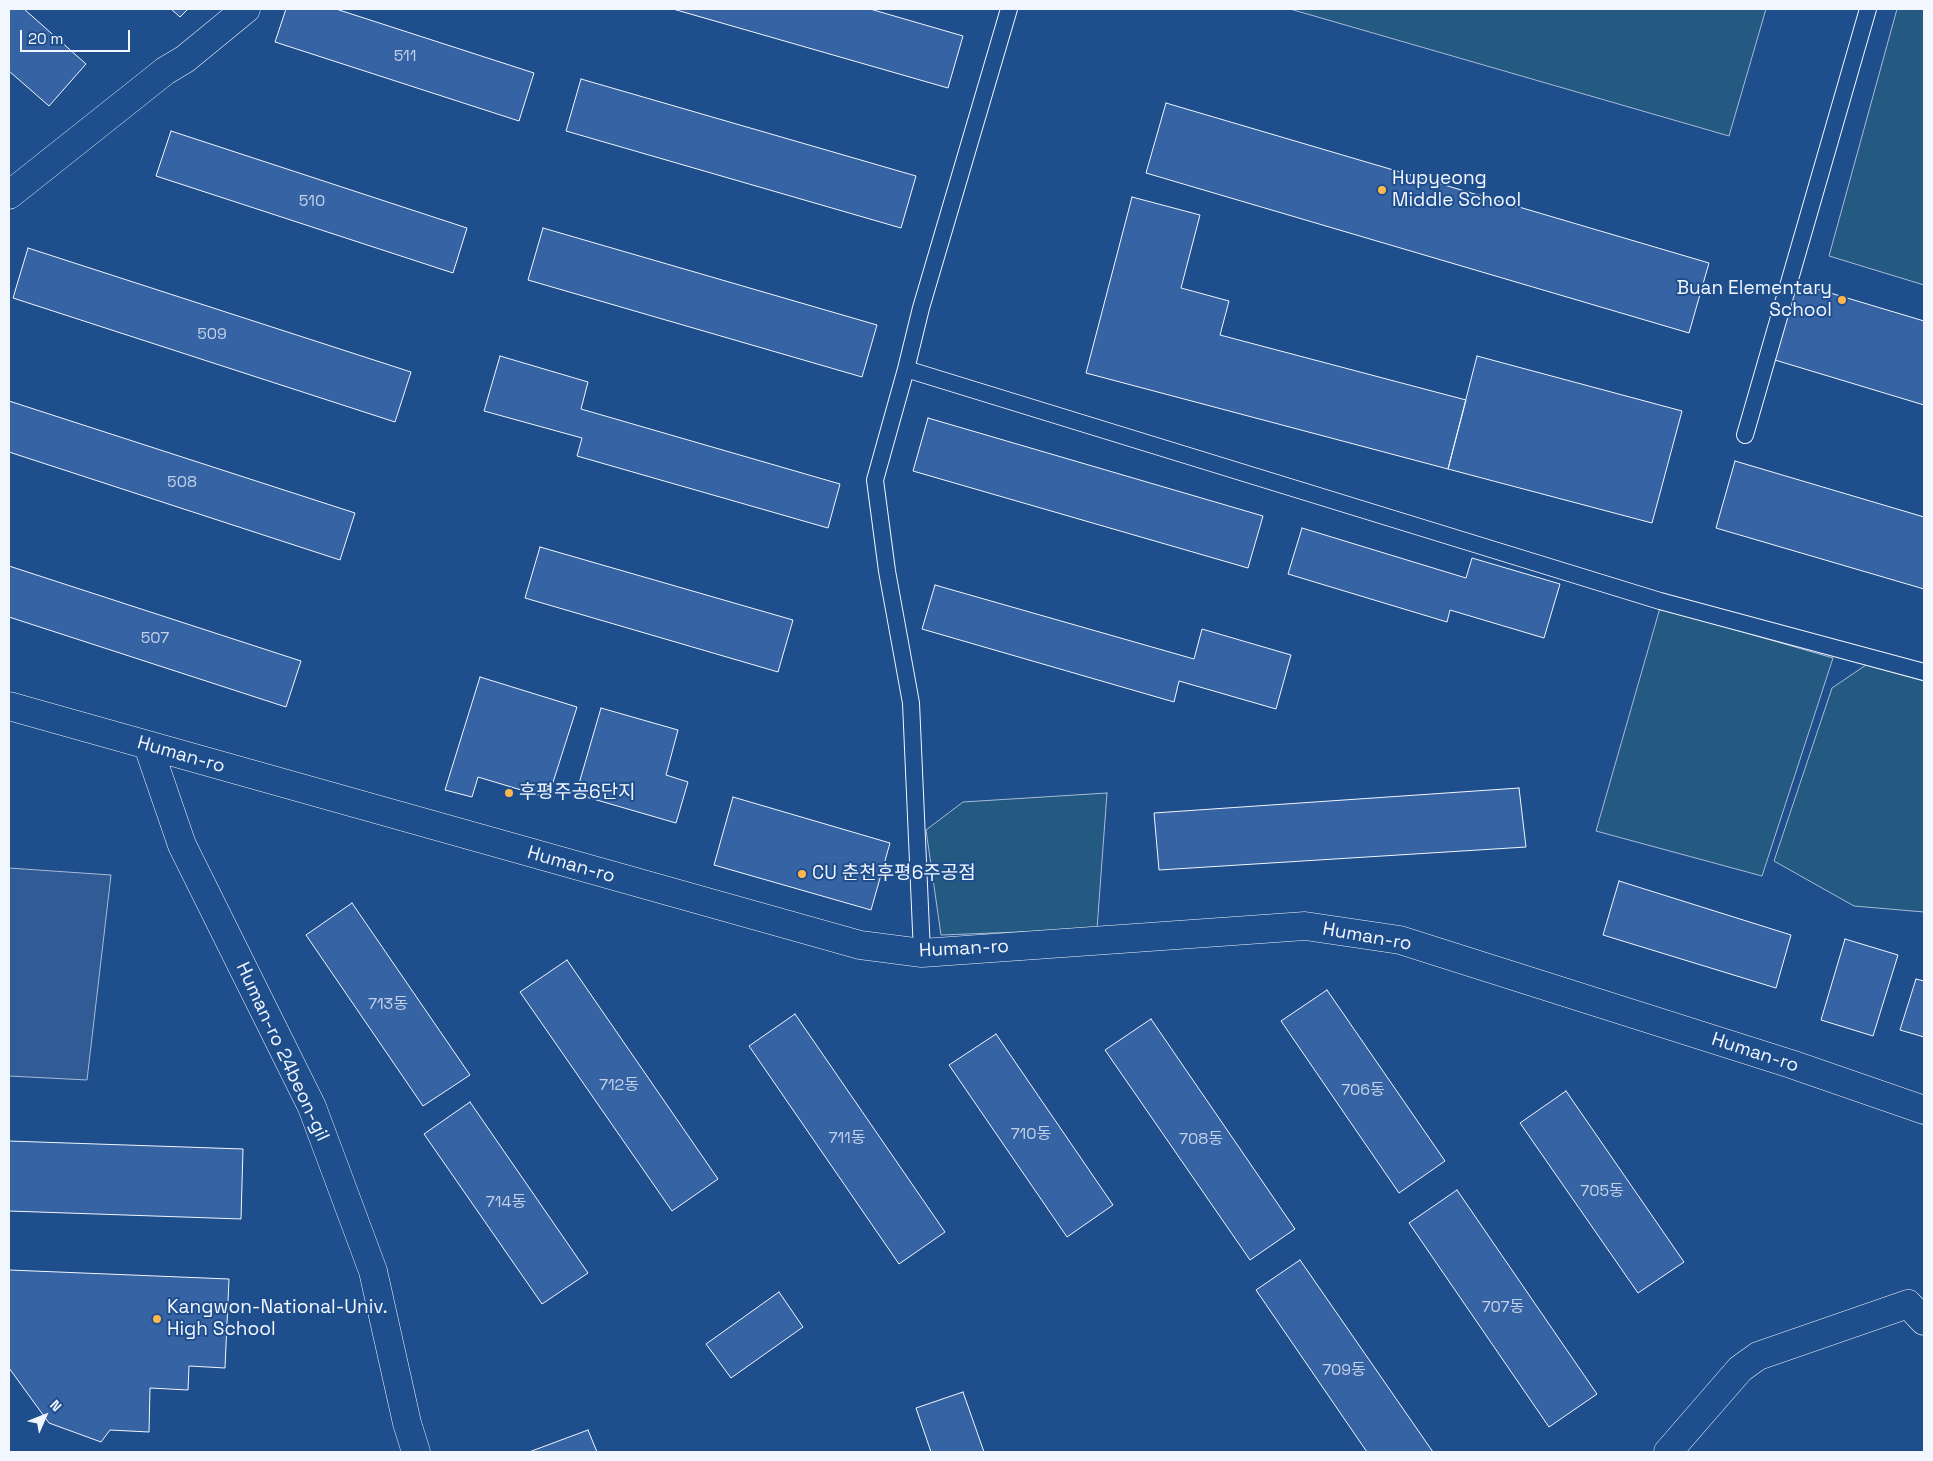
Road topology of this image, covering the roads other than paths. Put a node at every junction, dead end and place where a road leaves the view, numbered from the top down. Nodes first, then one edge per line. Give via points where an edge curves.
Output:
1 (246, 9) edge
2 (1009, 9) edge
3 (1868, 9) edge
4 (9, 195) edge
5 (906, 369) junction
6 (1745, 435) dead end
7 (1924, 672) edge
8 (9, 706) edge
9 (148, 746) junction
10 (922, 953) junction
11 (1924, 1110) edge
12 (1924, 1321) edge
13 (416, 1452) edge
14 (1668, 1452) edge

1 - 4 street
2 - 5 lane
3 - 6 lane
5 - 7 lane via 1660,601
5 - 10 lane via 875,480 887,571 911,703
8 - 9 street, Human-ro
9 - 10 street, Human-ro via 860,945
9 - 13 street, Human-ro 24beon-gil via 182,845 312,1107 373,1271
10 - 11 street, Human-ro via 1305,926 1391,939 1792,1064
12 - 14 street via 1908,1304 1758,1356 1740,1369

